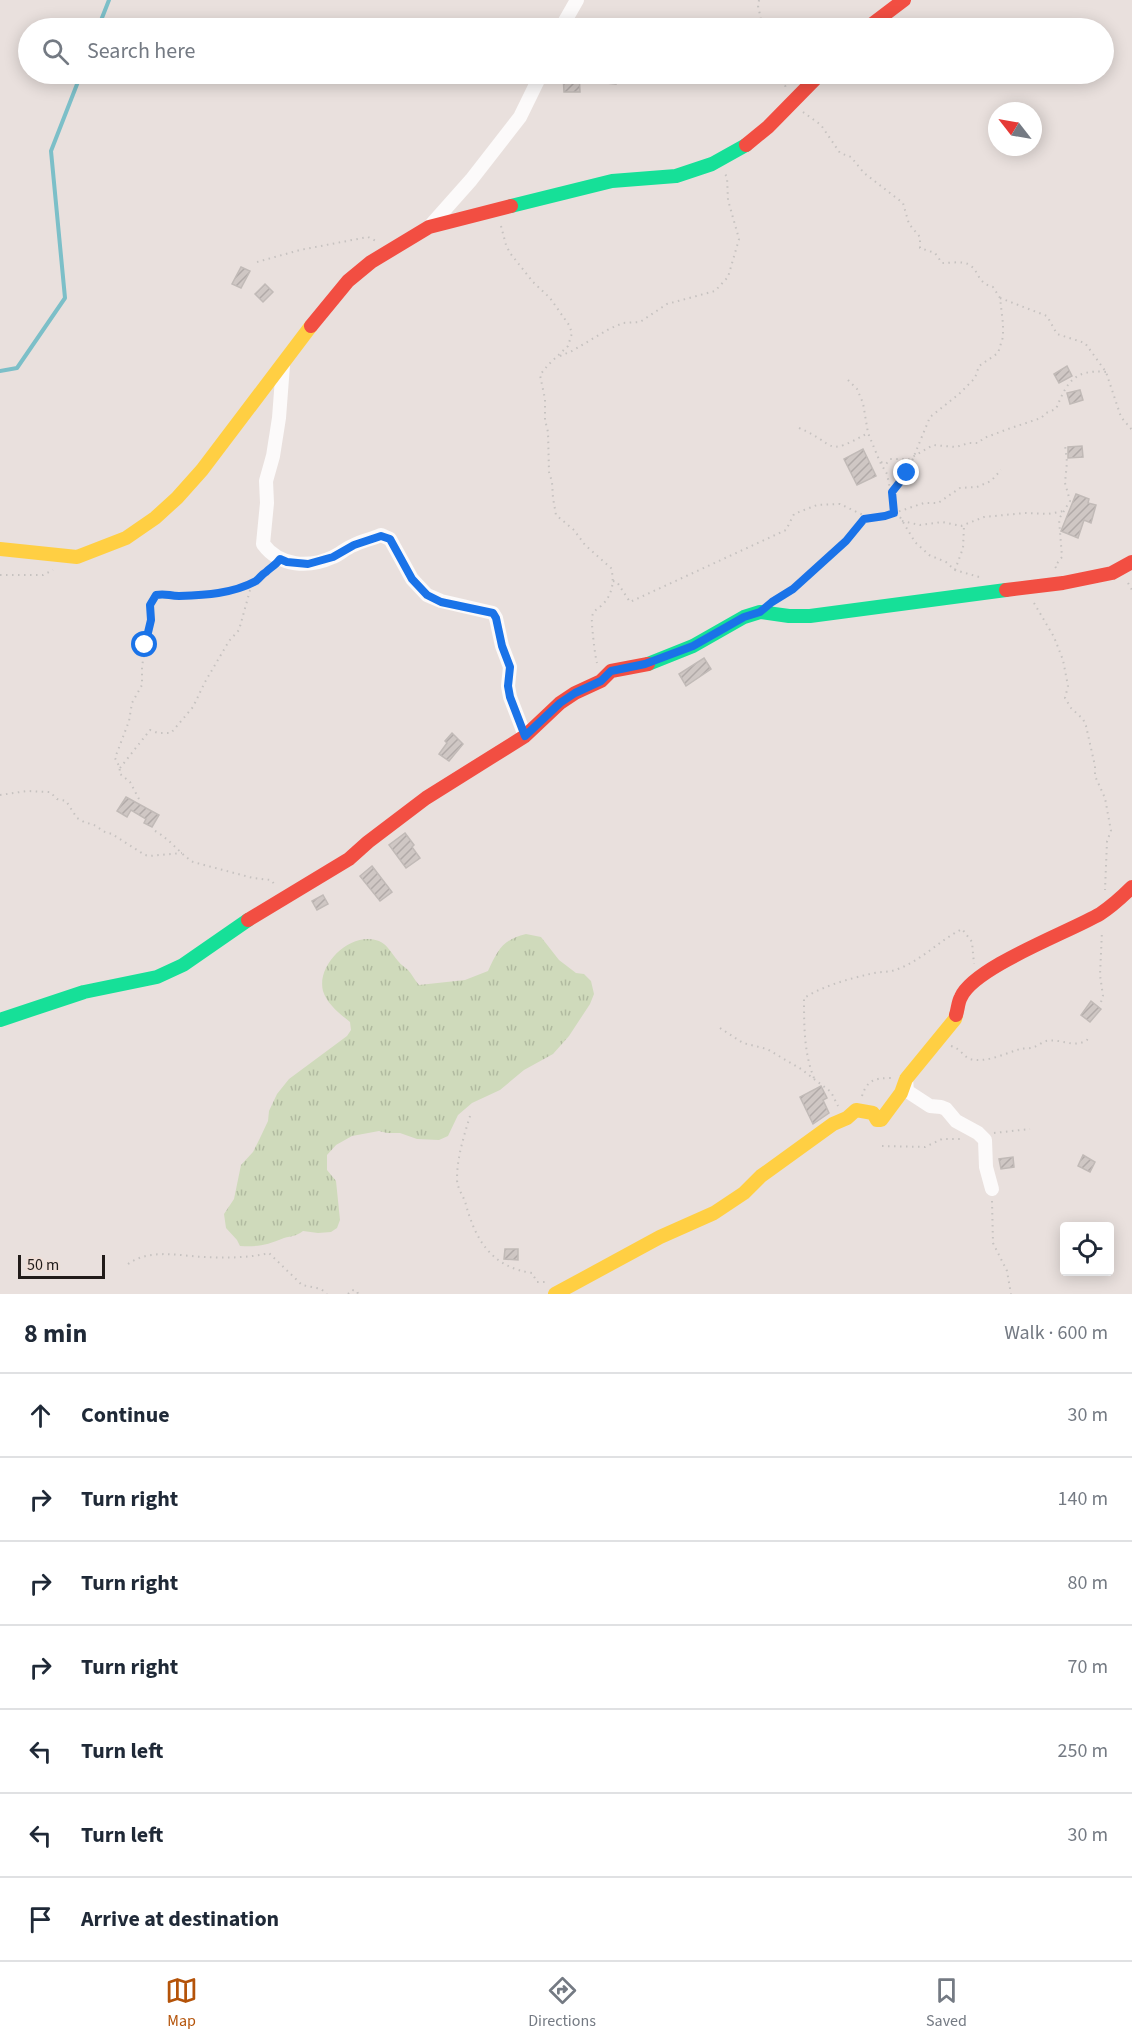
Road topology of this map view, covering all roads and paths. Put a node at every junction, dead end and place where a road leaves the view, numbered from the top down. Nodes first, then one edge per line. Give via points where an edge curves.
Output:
1 (577, 0) edge
2 (759, 0) edge
3 (904, 0) edge
4 (567, 18) edge
5 (761, 18) edge
6 (880, 18) edge
7 (536, 84) edge
8 (810, 84) edge
9 (799, 96) junction
10 (716, 162) junction
11 (491, 211) junction
12 (429, 227) junction
13 (395, 247) junction
14 (257, 262) dead end
15 (1000, 298) junction
16 (558, 357) junction
17 (282, 365) junction
18 (1106, 372) junction
19 (848, 380) dead end
20 (799, 428) dead end
21 (1132, 430) edge
22 (868, 433) junction
23 (1065, 446) dead end
24 (915, 454) junction
25 (880, 462) junction
26 (1001, 470) dead end
27 (892, 492) junction
28 (1064, 512) junction
29 (894, 513) junction
30 (864, 519) junction
31 (902, 521) junction
32 (964, 525) junction
33 (0, 549) edge
34 (54, 555) junction
35 (280, 559) junction
36 (1132, 562) edge
37 (956, 570) junction
38 (0, 575) edge
39 (613, 581) junction
40 (252, 582) junction
41 (1065, 583) junction
42 (1028, 587) junction
43 (997, 591) junction
44 (760, 612) junction
45 (601, 681) junction
46 (525, 736) junction
47 (120, 768) junction
48 (0, 795) edge
49 (139, 799) dead end
50 (155, 831) dead end
51 (182, 853) junction
52 (1132, 887) edge
53 (288, 896) junction
54 (1107, 910) junction
55 (982, 976) junction
56 (1101, 1002) dead end
57 (0, 1020) edge
58 (720, 1028) dead end
59 (1088, 1036) dead end
60 (934, 1046) junction
61 (814, 1078) junction
62 (906, 1079) junction
63 (861, 1111) junction
64 (470, 1116) dead end
65 (847, 1118) junction
66 (1030, 1129) dead end
67 (981, 1136) junction
68 (882, 1146) dead end
69 (992, 1189) joint
70 (128, 1264) dead end
71 (558, 1293) edge
72 (327, 1294) edge
73 (348, 1294) edge
74 (358, 1294) edge
75 (1011, 1294) edge

1 - 4 street
2 - 5 path
3 - 6 street
7 - 12 street via 520,117
8 - 9 street
9 - 10 street via 740,150
9 - 15 path via 804,114 821,125 840,153 851,156 864,173 903,203 909,225 920,237 920,248 935,253 942,263 967,263
10 - 11 street via 676,176 612,181
10 - 16 path via 728,177 728,200 739,239 728,277 715,291 667,304 640,322 623,323
11 - 12 street
11 - 16 path via 513,257 550,298 571,329 572,338
12 - 13 street
13 - 14 path via 368,237
13 - 17 street via 348,281
15 - 18 path via 1047,316 1057,334 1085,343
15 - 24 path via 1003,337 998,352 979,366 975,378 959,394 930,417
16 - 39 path via 540,375 555,511 611,568
17 - 34 street via 202,470 155,518 126,538 99,549 77,557
17 - 35 street via 263,535 263,544
18 - 21 path via 1121,417
18 - 24 path via 1093,371 1066,385 1056,410 1041,418 978,443 956,447 933,445
19 - 22 path via 863,403
20 - 22 path via 836,447
22 - 25 path
23 - 28 path via 1065,483 1070,501
24 - 25 path via 909,459
24 - 27 path
25 - 27 path
26 - 29 path via 991,482 960,488 938,502
27 - 29 path
28 - 32 path via 984,517
28 - 41 path via 1059,519 1062,557 1054,566
29 - 30 path
29 - 31 path
30 - 39 path via 840,504 817,505 794,514 786,530 630,602
30 - 44 path via 846,541 793,589
31 - 32 path
31 - 37 path via 918,545
32 - 37 path via 963,548
33 - 34 street
34 - 38 path via 53,570 44,575
35 - 40 path
35 - 46 street via 308,564 381,536 390,539 412,579 427,595 441,602 493,613 510,667 510,697
36 - 41 street via 1101,577
37 - 43 path via 972,573
39 - 45 path via 608,600 592,617
40 - 47 path via 239,630 193,707 171,733 150,730
40 - 47 path via 232,591 156,595 150,605 142,685 132,703 115,758
41 - 42 street
42 - 43 street
42 - 54 path via 1063,660 1068,686 1065,698 1086,726 1095,776 1105,798 1111,831 1107,841
43 - 44 street via 800,616
44 - 45 street via 686,649 611,671
45 - 46 street via 560,703
46 - 53 street via 426,798 349,859
47 - 49 path via 119,773 130,782
48 - 51 path via 50,792 66,801 77,818 145,855
50 - 51 path
51 - 53 path via 202,866 271,880
52 - 54 street
53 - 57 street via 164,974 84,992
54 - 55 street
54 - 56 path via 1101,938
55 - 60 street via 961,996 956,1019
55 - 61 path via 974,963 972,942 962,929 900,968 815,991 804,998 809,1065
58 - 61 path via 743,1043 767,1049
59 - 60 path via 1080,1044 1046,1041 987,1060 971,1059 960,1048
60 - 62 street
61 - 65 path via 831,1092
62 - 63 path via 873,1080 865,1086
62 - 63 street via 901,1093 881,1120 873,1113
62 - 67 street via 910,1094 930,1107 941,1107
63 - 65 street via 856,1110
64 - 71 path via 463,1134 457,1180 472,1226 490,1254 507,1267 532,1273 537,1282 557,1284
65 - 71 street via 832,1124 714,1213 660,1237
66 - 67 path
67 - 68 path via 942,1139 925,1147
67 - 69 street via 985,1140
69 - 75 path via 993,1243 1007,1271
70 - 72 path via 136,1258 166,1253 204,1257 269,1253 302,1285
73 - 74 path via 352,1290

